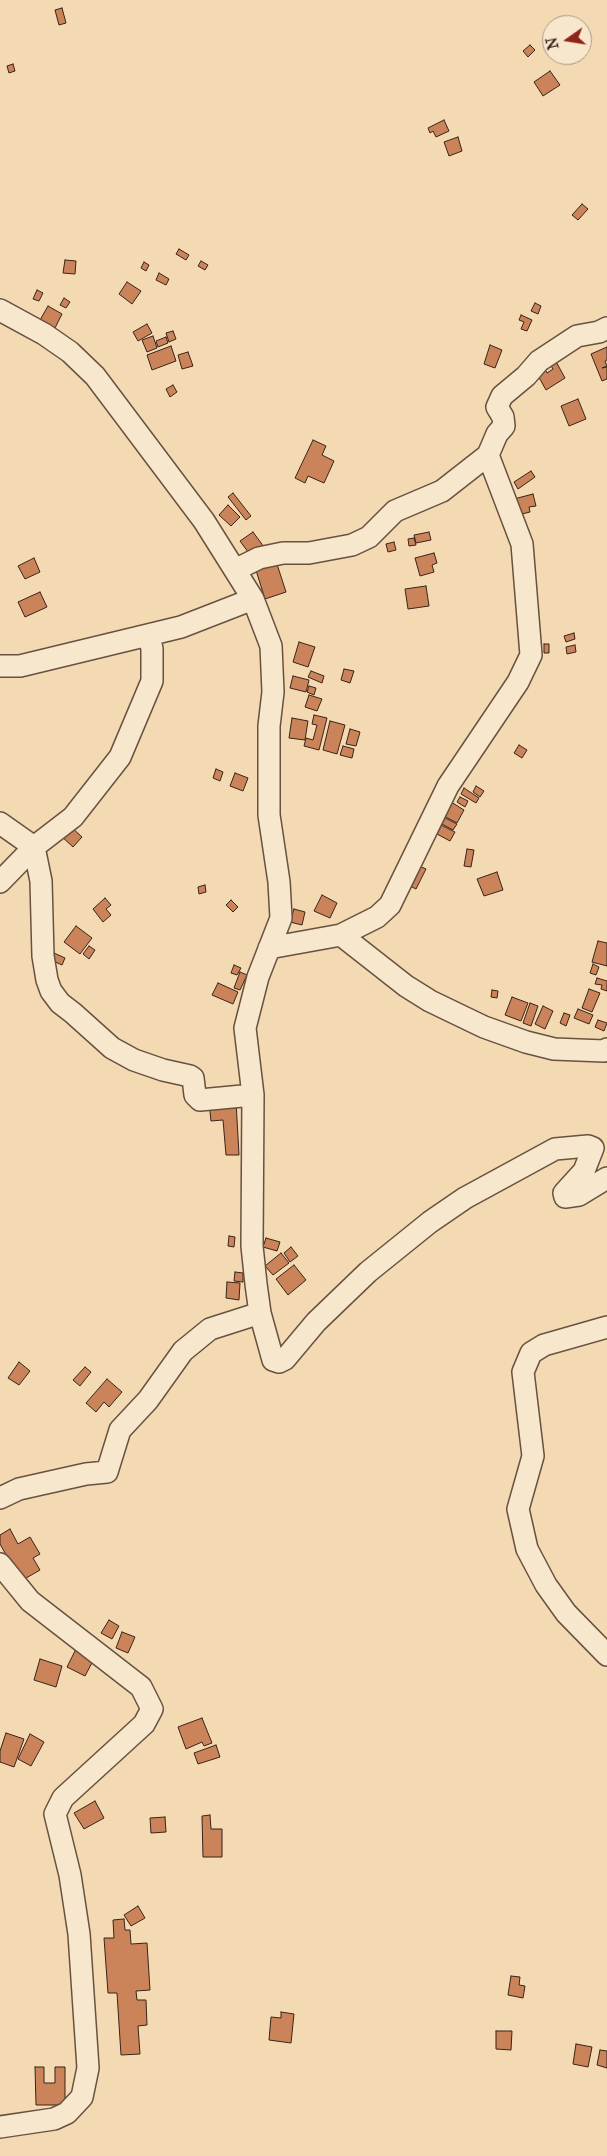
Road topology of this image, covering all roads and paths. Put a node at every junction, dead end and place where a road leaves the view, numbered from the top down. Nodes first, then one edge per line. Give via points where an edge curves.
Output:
1 (0, 310) edge
2 (607, 328) edge
3 (488, 456) junction
4 (235, 570) junction
5 (253, 599) junction
6 (149, 635) junction
7 (0, 666) edge
8 (0, 823) edge
9 (34, 847) junction
10 (0, 882) edge
11 (341, 935) junction
12 (270, 948) junction
13 (607, 1049) edge
14 (253, 1094) junction
15 (607, 1178) edge
16 (260, 1313) junction
17 (607, 1327) edge
18 (0, 1498) edge
19 (0, 1564) edge
20 (607, 1655) edge
21 (0, 2127) edge

1 - 4 street via 70,352 95,376 204,521
2 - 3 street via 577,336 539,361 502,396 497,407 504,426
3 - 4 street via 442,491 394,511 369,537 352,545 258,558
3 - 11 street via 522,544 531,655 518,682 448,786 390,904 377,917
4 - 5 street
5 - 6 street via 182,627
5 - 12 street via 271,646 273,692 269,726 269,815 281,918
6 - 7 street via 20,666
6 - 9 street via 152,681 120,757 73,817
8 - 9 street
9 - 10 street
9 - 14 street via 41,881 43,956 47,980 60,1003 112,1048 149,1065 193,1078 195,1095 200,1100
11 - 12 street
11 - 13 street via 414,991 484,1027 554,1048
12 - 14 street via 258,978 245,1028
14 - 16 street via 252,1246
15 - 16 street via 579,1196 565,1197 566,1190 584,1171 593,1148 555,1149 465,1198 368,1272 279,1362 273,1360
16 - 18 street via 210,1329 183,1352 148,1400 120,1430 107,1472 19,1489
17 - 20 street via 544,1345 531,1353 524,1372 533,1456 518,1509 527,1550 546,1585 566,1613
19 - 21 street via 30,1601 141,1687 152,1709 144,1724 63,1798 55,1814 80,1934 88,2068 82,2097 67,2113 54,2119

